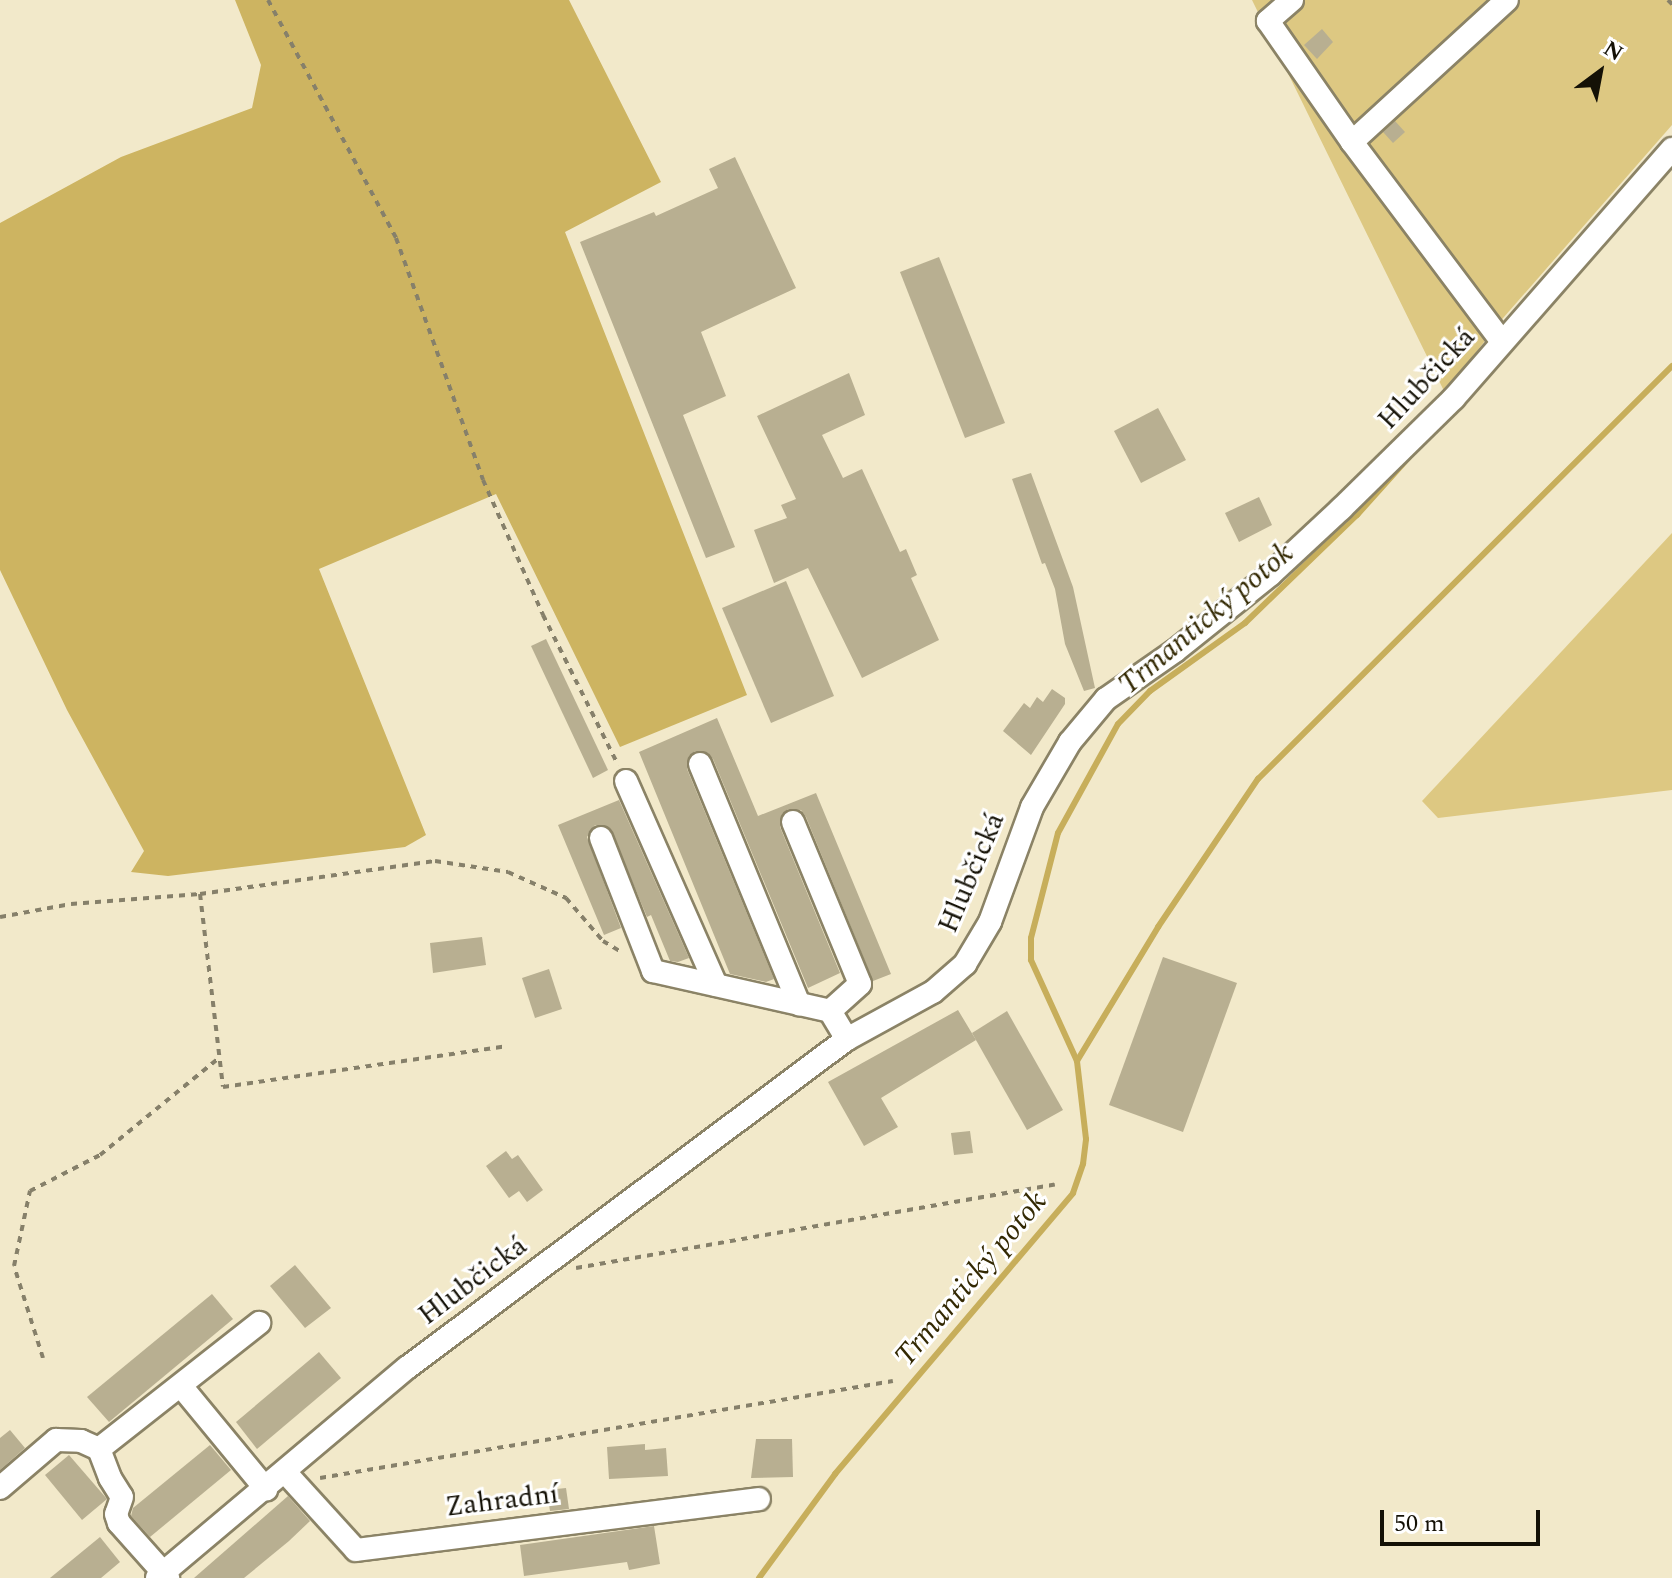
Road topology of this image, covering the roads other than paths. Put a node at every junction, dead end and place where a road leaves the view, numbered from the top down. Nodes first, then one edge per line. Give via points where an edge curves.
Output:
1 (1292, 0) edge
2 (1507, 0) edge
3 (1352, 142) junction
4 (1672, 149) edge
5 (1502, 342) junction
6 (700, 764) dead end
7 (626, 781) road end
8 (793, 822) dead end
9 (601, 838) dead end
10 (716, 985) junction
11 (799, 1004) junction
12 (830, 1011) junction
13 (847, 1039) junction
14 (259, 1323) dead end
15 (181, 1386) junction
16 (99, 1449) junction
17 (285, 1472) junction
18 (0, 1488) edge
19 (266, 1489) junction
20 (759, 1499) dead end
21 (163, 1576) edge

1 - 3 street via 1268,21
2 - 3 street
3 - 5 street
4 - 5 street, Hlubčická
5 - 13 street, Hlubčická via 1454,398 1271,574 1106,699 1070,742 1032,807 990,922 965,964 933,992
6 - 11 street
7 - 10 street
8 - 12 street via 860,984
9 - 10 street via 653,971
10 - 11 street
11 - 12 street
12 - 13 street
13 - 17 street, Hlubčická via 408,1367
14 - 15 street
15 - 16 street
15 - 19 street
16 - 18 street via 81,1441 56,1440
16 - 21 street via 122,1497 116,1514 119,1523
17 - 19 street, Hlubčická
17 - 20 street, Zahradní via 356,1550
19 - 21 street, Hlubčická

